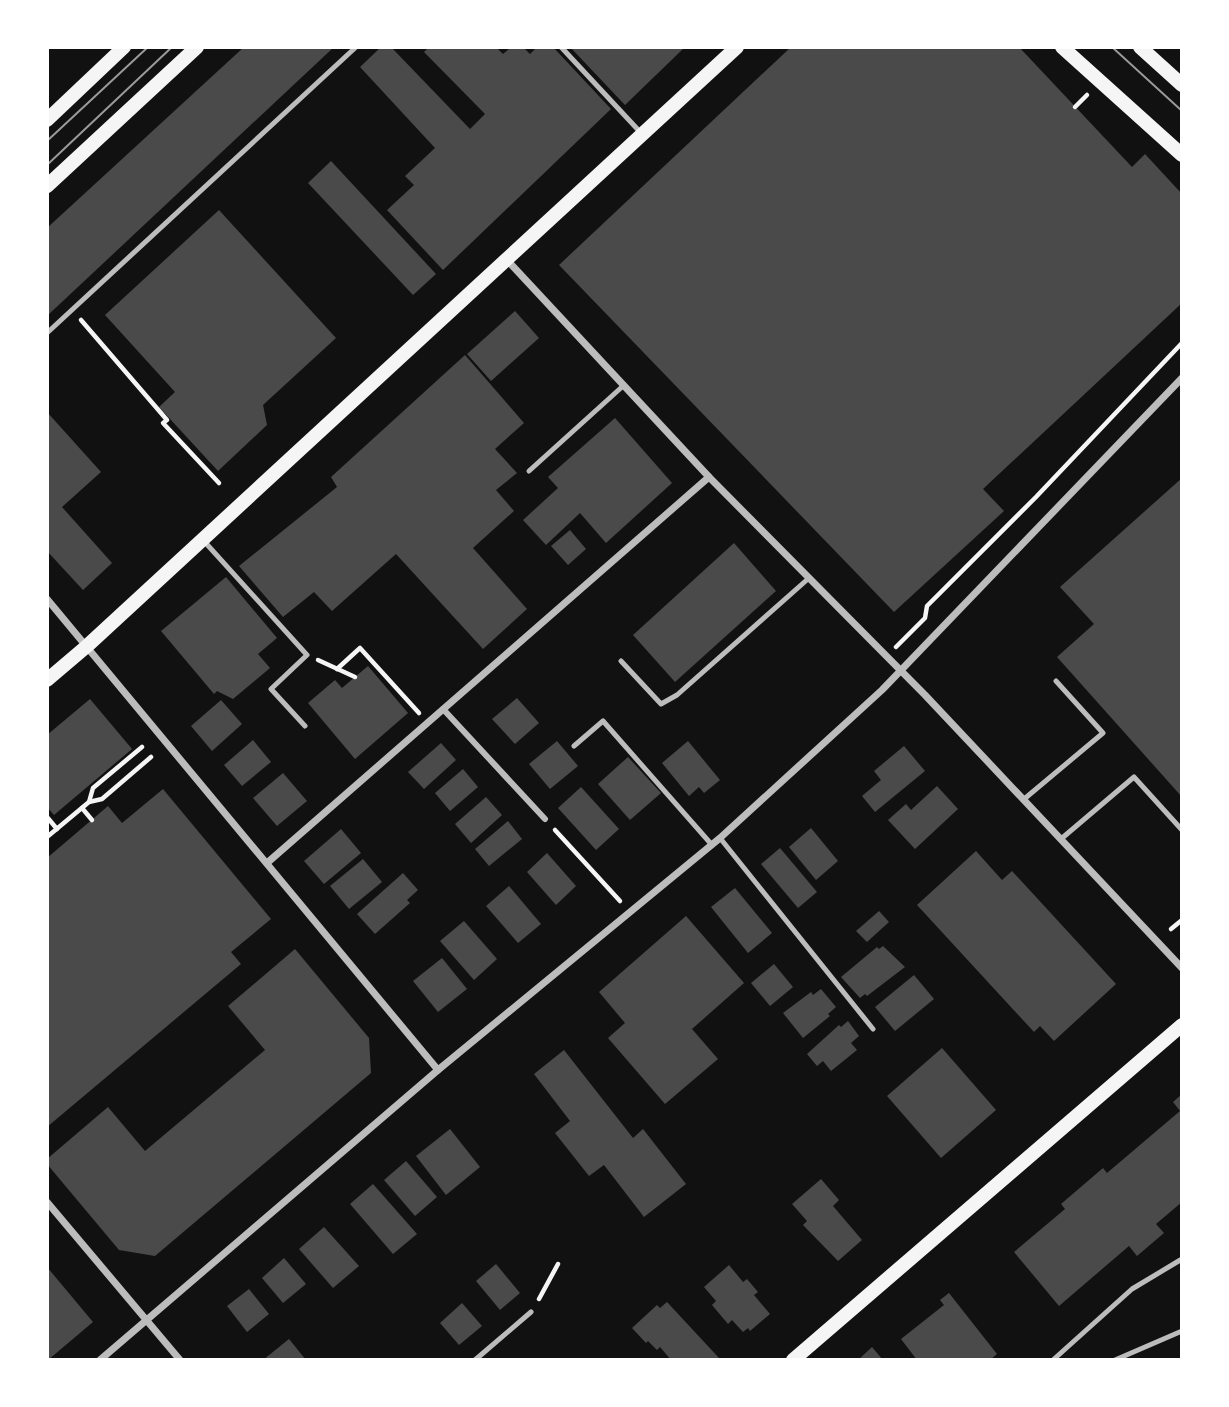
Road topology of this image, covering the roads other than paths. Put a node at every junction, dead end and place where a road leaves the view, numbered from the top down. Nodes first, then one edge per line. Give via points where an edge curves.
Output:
1 (124, 47) edge
2 (197, 47) edge
3 (356, 47) edge
4 (561, 47) edge
5 (737, 47) edge
6 (1062, 47) edge
7 (1140, 47) edge
8 (1182, 85) edge
9 (47, 120) edge
10 (642, 134) junction
11 (1182, 155) edge
12 (47, 186) edge
13 (507, 260) junction
14 (47, 333) edge
15 (1182, 379) edge
16 (623, 386) junction
17 (529, 471) dead end
18 (709, 477) junction
19 (203, 540) junction
20 (809, 578) junction
21 (47, 599) edge
22 (87, 646) junction
23 (621, 662) dead end
24 (900, 670) junction
25 (47, 680) edge
26 (1056, 681) dead end
27 (443, 709) junction
28 (305, 726) dead end
29 (574, 746) dead end
30 (1023, 800) junction
31 (545, 819) road end
32 (1182, 830) edge
33 (720, 838) junction
34 (1061, 839) junction
35 (712, 845) junction
36 (267, 863) junction
37 (1182, 968) edge
38 (1182, 1025) edge
39 (873, 1029) dead end
40 (438, 1070) junction
41 (47, 1202) edge
42 (1182, 1259) edge
43 (531, 1312) road end
44 (147, 1321) junction
45 (1182, 1331) edge
46 (100, 1360) edge
47 (180, 1360) edge
48 (475, 1360) edge
49 (793, 1360) edge
50 (1053, 1360) edge
51 (1115, 1360) edge

1 - 9 main road
2 - 12 main road
3 - 14 lane
4 - 10 lane
5 - 10 main road
6 - 11 main road
7 - 8 main road
10 - 13 main road
13 - 16 street
13 - 19 main road
15 - 24 street
16 - 17 lane
16 - 18 street
18 - 20 street
18 - 27 street
19 - 22 main road
19 - 28 lane via 307,655 271,689
20 - 23 lane via 677,695 661,704
20 - 24 street
21 - 22 street
22 - 25 main road
22 - 36 street
24 - 30 street
24 - 33 street
26 - 30 lane via 1103,733
27 - 31 street
27 - 36 street
29 - 35 lane via 603,721
30 - 34 street
32 - 34 lane via 1134,777
33 - 35 street
33 - 39 lane
34 - 37 street
35 - 40 street
36 - 40 street
38 - 49 main road
40 - 44 street
41 - 44 street
42 - 50 lane via 1132,1289
43 - 48 lane
44 - 46 street
44 - 47 street
45 - 51 lane

